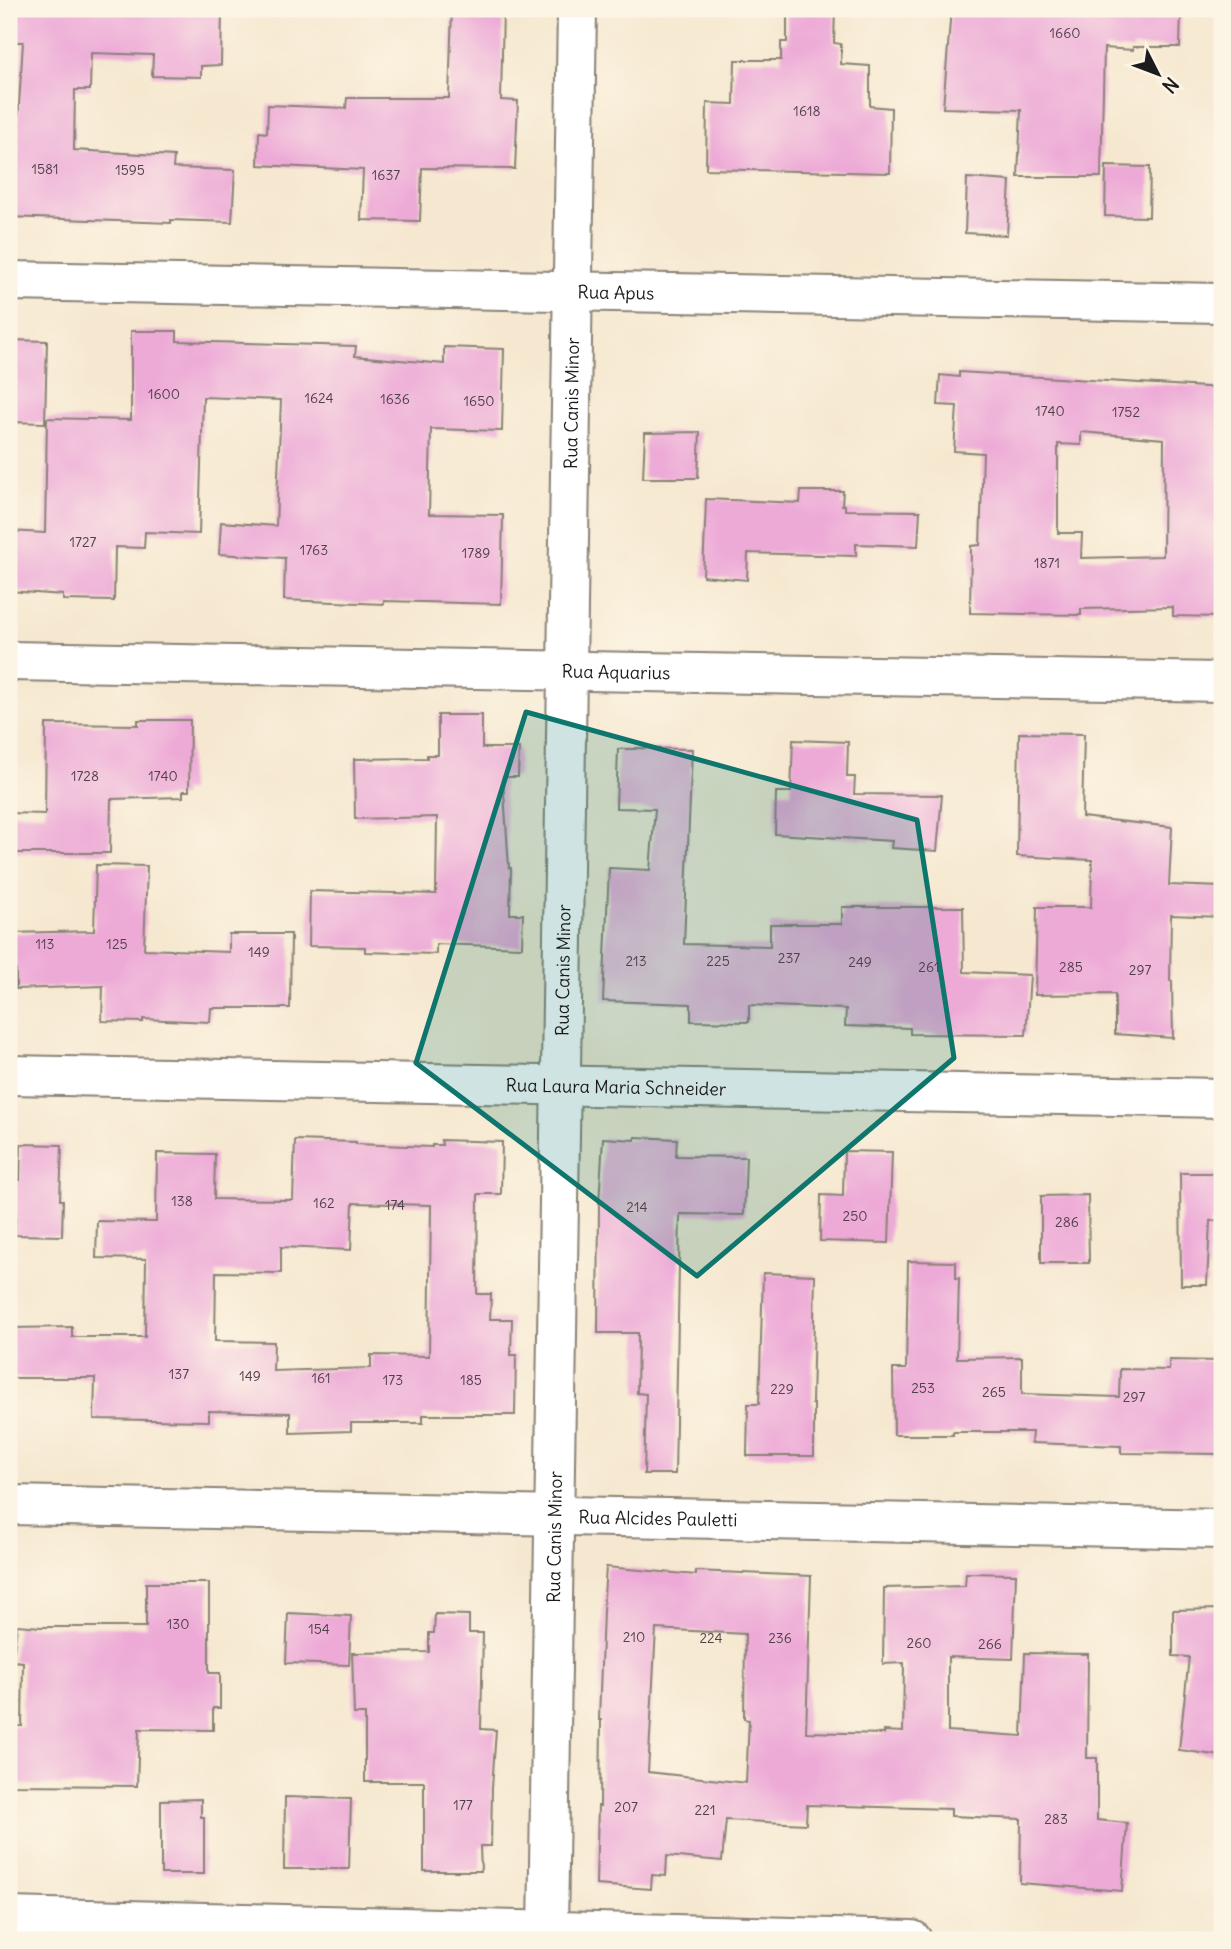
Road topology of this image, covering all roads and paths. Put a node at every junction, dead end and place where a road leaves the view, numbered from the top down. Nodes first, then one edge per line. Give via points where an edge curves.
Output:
1 (578, 9) edge
2 (9, 281) edge
3 (573, 291) junction
4 (1222, 303) edge
5 (9, 661) edge
6 (567, 671) junction
7 (1222, 682) edge
8 (9, 1075) edge
9 (561, 1086) junction
10 (1222, 1098) edge
11 (9, 1505) edge
12 (554, 1516) junction
13 (1222, 1529) edge
14 (9, 1917) edge
15 (548, 1931) junction
16 (912, 1940) edge

1 - 3 street, Rua Canis Minor
2 - 3 street, Rua Apus
3 - 4 street, Rua Apus
3 - 6 street, Rua Canis Minor
5 - 6 street, Rua Aquarius
6 - 7 street, Rua Aquarius
6 - 9 street, Rua Canis Minor
8 - 9 street, Rua Laura Maria Schneider
9 - 10 street, Rua Laura Maria Schneider
9 - 12 street, Rua Canis Minor
11 - 12 street, Rua Alcides Pauletti
12 - 13 street, Rua Alcides Pauletti
12 - 15 street, Rua Canis Minor
14 - 15 street
15 - 16 street

